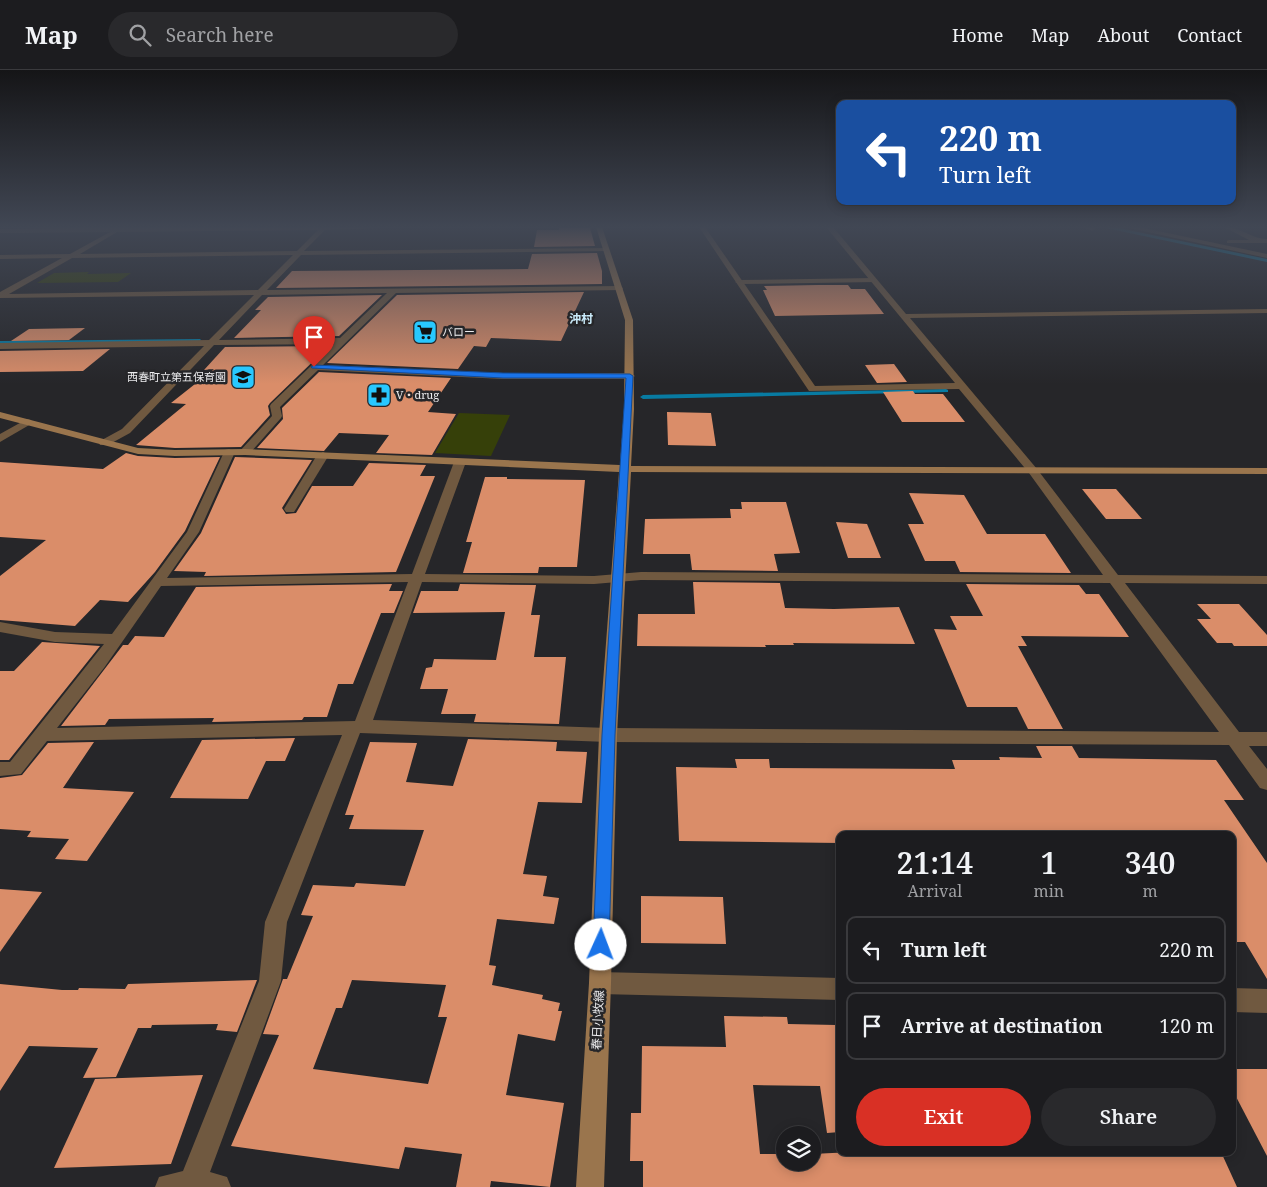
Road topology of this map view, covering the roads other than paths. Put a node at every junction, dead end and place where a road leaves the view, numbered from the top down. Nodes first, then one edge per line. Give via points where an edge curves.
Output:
1 (30, 279) edge
2 (273, 279) edge
3 (615, 279) edge
4 (737, 279) edge
5 (873, 280) joint
6 (739, 282) junction
7 (618, 288) junction
8 (394, 291) junction
9 (260, 292) junction
10 (1, 296) edge
11 (1267, 311) edge
12 (903, 316) junction
13 (342, 341) junction
14 (211, 343) junction
15 (0, 346) edge
16 (314, 367) junction
17 (630, 376) junction
18 (962, 386) junction
19 (0, 415) edge
20 (27, 422) junction
21 (0, 439) edge
22 (104, 443) junction
23 (229, 452) junction
24 (245, 452) junction
25 (323, 455) junction
26 (460, 462) junction
27 (624, 469) junction
28 (1033, 471) junction
29 (1267, 471) edge
30 (290, 509) dead end
31 (416, 578) junction
32 (617, 579) junction
33 (1114, 579) junction
34 (1267, 580) edge
35 (156, 582) junction
36 (0, 627) edge
37 (116, 639) junction
38 (358, 727) junction
39 (42, 735) junction
40 (608, 735) junction
41 (1234, 739) junction
42 (1267, 739) edge
43 (0, 769) edge
44 (1267, 783) edge
45 (600, 983) junction
46 (836, 990) edge
47 (1236, 1000) edge
48 (1267, 1001) edge
49 (192, 1186) edge
50 (590, 1187) edge

1 - 10 street
2 - 9 street
3 - 7 main road, 春日小牧線
4 - 6 street
5 - 6 street
5 - 12 street
6 - 18 street via 812,389
7 - 8 street
7 - 17 main road, 春日小牧線 via 630,331
8 - 9 street
8 - 13 street
9 - 10 street
9 - 14 street
11 - 12 street
12 - 18 street
13 - 14 street
13 - 16 street
14 - 15 street
14 - 22 street via 126,431
16 - 17 street via 503,376
16 - 24 street via 274,406 277,416
17 - 27 main road, 春日小牧線
18 - 28 street
19 - 20 main road
20 - 21 street
20 - 22 main road
22 - 23 main road via 138,451
23 - 24 main road
23 - 35 street via 193,532
24 - 25 main road
25 - 26 main road
25 - 30 street
26 - 27 main road
26 - 31 street
27 - 28 main road
27 - 32 main road, 春日小牧線
28 - 29 main road
28 - 33 street
31 - 32 street
31 - 35 street
31 - 38 street
32 - 33 street via 641,576
32 - 40 main road, 春日小牧線
33 - 34 street
33 - 41 street
35 - 37 street
36 - 37 street via 55,637
37 - 39 street
38 - 39 street
38 - 40 street
38 - 49 street via 276,922 270,981
39 - 43 street via 15,769
40 - 41 street
40 - 45 main road, 春日小牧線
41 - 42 street
41 - 44 street
45 - 46 street
45 - 50 main road, 春日小牧線
47 - 48 street

